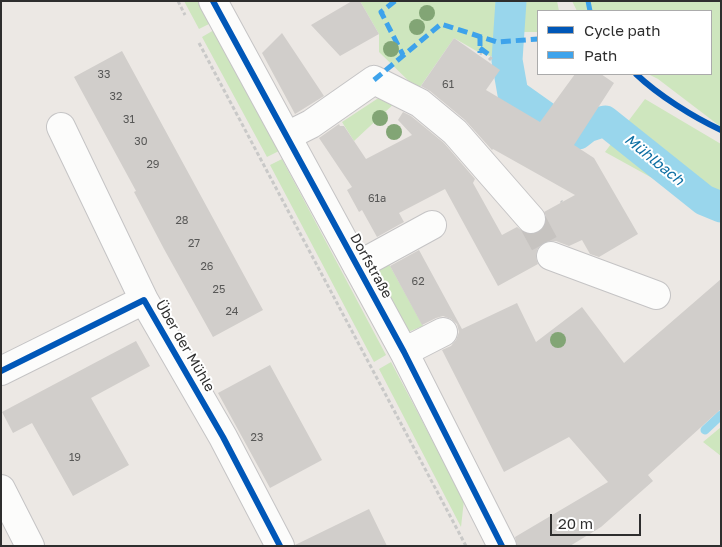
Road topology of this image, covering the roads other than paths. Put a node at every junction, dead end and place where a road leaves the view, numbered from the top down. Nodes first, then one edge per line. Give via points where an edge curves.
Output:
1 (213, 1) edge
2 (61, 127) dead end
3 (287, 136) junction
4 (531, 219) tunnel mouth
5 (432, 225) dead end
6 (551, 256) tunnel mouth
7 (357, 266) junction
8 (656, 296) dead end
9 (144, 300) junction
10 (443, 332) dead end
11 (404, 352) junction
12 (1, 372) edge
13 (1, 489) edge
14 (30, 546) edge
15 (280, 546) edge
16 (502, 546) edge

1 - 3 street, Dorfstraße
2 - 9 street, Über der Mühle
3 - 4 street via 311,124 374,80 420,103 455,132
3 - 7 street, Dorfstraße
5 - 7 street
6 - 8 street
7 - 11 street, Dorfstraße
9 - 12 street, Über der Mühle
9 - 15 street, Über der Mühle via 223,437
10 - 11 street
11 - 16 street, Dorfstraße
13 - 14 street

